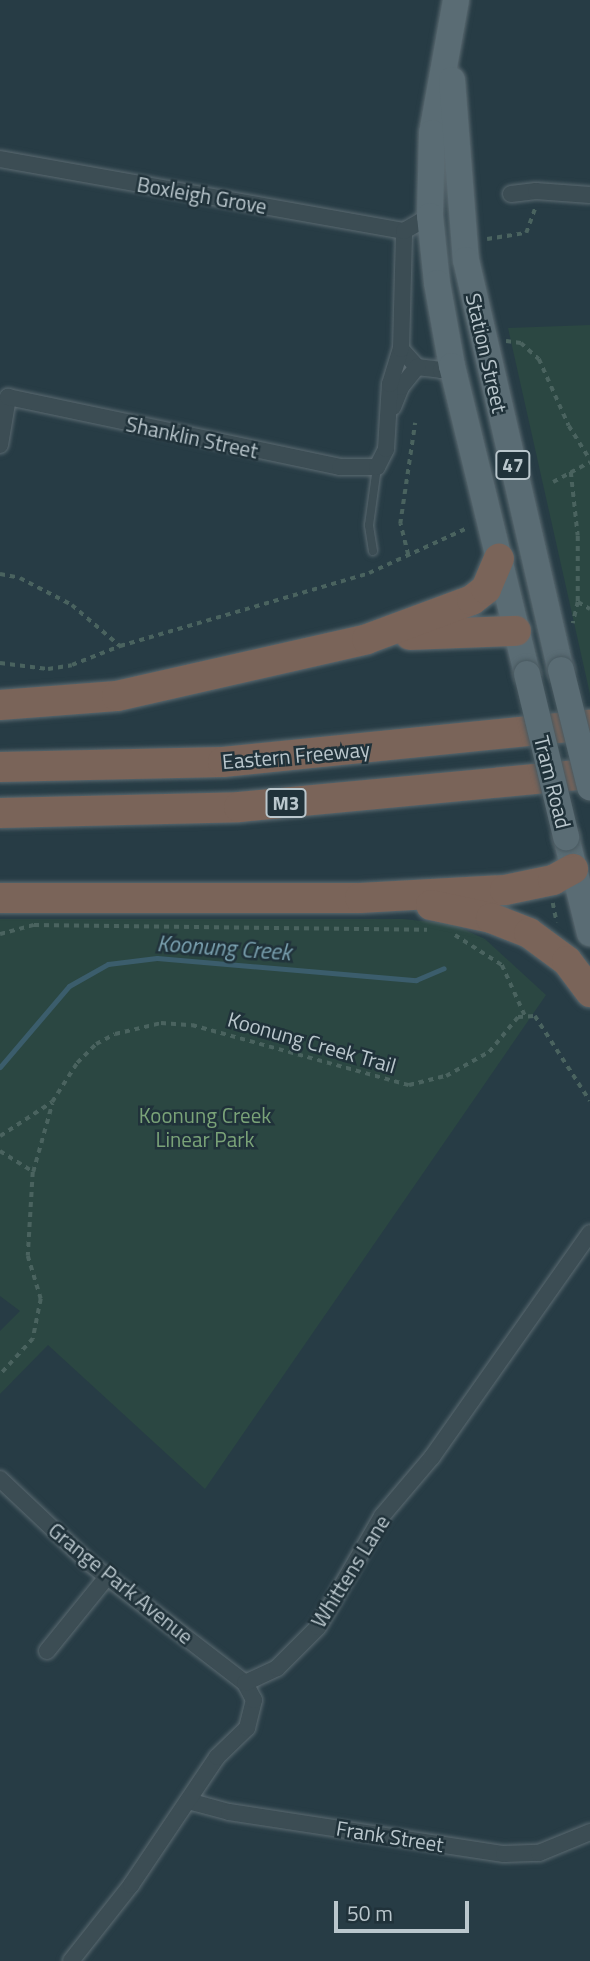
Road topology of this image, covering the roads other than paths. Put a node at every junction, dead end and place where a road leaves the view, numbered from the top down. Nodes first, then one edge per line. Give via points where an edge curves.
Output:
1 (456, 0) edge
2 (452, 30) junction
3 (0, 159) edge
4 (511, 194) dead end
5 (590, 195) edge
6 (430, 216) junction
7 (404, 231) junction
8 (470, 245) junction
9 (401, 349) junction
10 (452, 366) junction
11 (418, 367) junction
12 (391, 413) junction
13 (0, 445) edge
14 (377, 467) junction
15 (373, 551) dead end
16 (499, 559) junction
17 (516, 631) junction
18 (367, 639) junction
19 (561, 670) junction
20 (0, 705) edge
21 (590, 725) edge
22 (0, 767) edge
23 (590, 774) edge
24 (590, 787) edge
25 (0, 814) edge
26 (582, 860) edge
27 (0, 898) edge
28 (360, 898) junction
29 (590, 933) edge
30 (590, 992) edge
31 (590, 1233) edge
32 (0, 1479) edge
33 (107, 1577) junction
34 (47, 1651) dead end
35 (245, 1683) junction
36 (188, 1801) junction
37 (590, 1832) edge
38 (71, 1961) edge

1 - 2 main road, Station Street / 47
2 - 6 main road, Station Street / 47 via 432,133
2 - 8 main road, Station Street / 47 via 455,152
3 - 7 street, Boxleigh Grove
4 - 5 street
6 - 7 street
6 - 8 main road via 452,223
6 - 10 main road, Station Street / 47
7 - 9 street
8 - 10 main road via 465,337
8 - 19 main road, Station Street / 47
9 - 11 street
9 - 12 street via 390,383
10 - 11 street via 441,370
10 - 16 main road, Station Street / 47
11 - 12 street via 401,387
12 - 14 street via 386,449
13 - 14 street, Shanklin Street via 8,397 340,467
14 - 15 lane via 369,525
16 - 17 main road, Station Street / 47
16 - 18 highway via 486,589 472,600
17 - 18 highway
17 - 19 main road via 547,647
17 - 26 main road, Tram Road / 47, bridge via 566,836
18 - 20 highway via 117,696
19 - 24 main road, Tram Road / 47, bridge
21 - 22 highway, Eastern Freeway / M3 via 223,762
23 - 25 highway, M3 via 239,807
26 - 28 highway via 553,880 505,890
26 - 29 main road, Tram Road / 47
27 - 28 highway
28 - 30 highway via 438,905 510,924 550,947
31 - 35 street, Whittens Lane via 432,1457 382,1516 318,1627 276,1668
32 - 33 street, Grange Park Avenue
33 - 34 street
33 - 35 street, Grange Park Avenue
35 - 36 street via 254,1700 247,1728 217,1757
36 - 37 street, Frank Street via 229,1812 504,1854 539,1853
36 - 38 street via 131,1885

